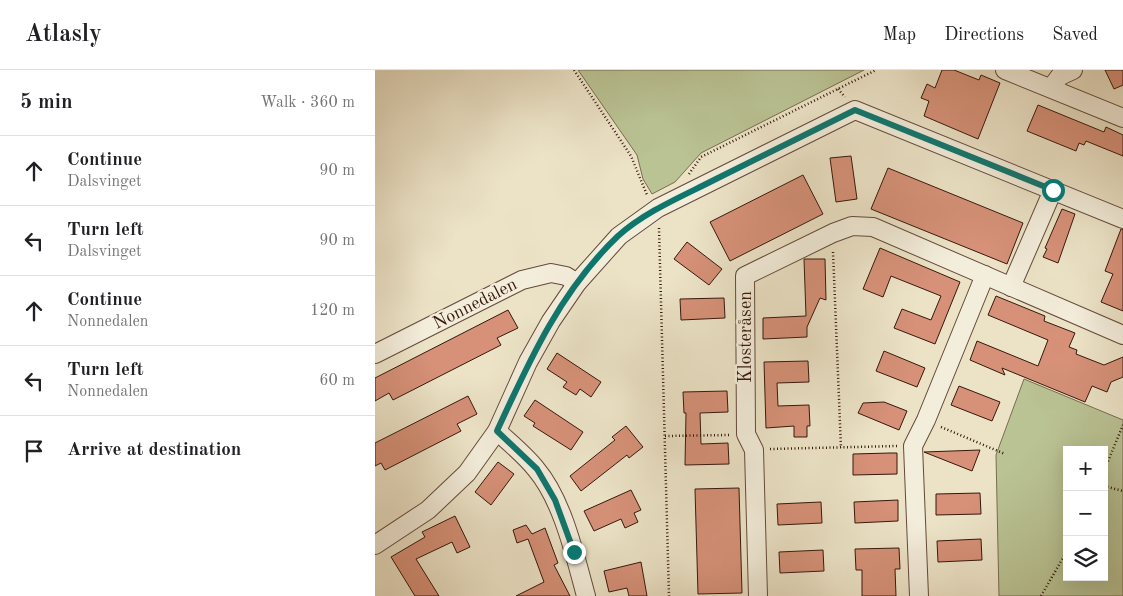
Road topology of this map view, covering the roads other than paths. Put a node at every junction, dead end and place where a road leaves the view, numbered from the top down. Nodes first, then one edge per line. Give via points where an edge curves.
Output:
1 (1005, 70) edge
2 (1073, 70) edge
3 (1051, 88) junction
4 (1123, 118) edge
5 (1053, 190) junction
6 (1123, 218) edge
7 (985, 275) junction
8 (577, 284) junction
9 (1011, 287) junction
10 (1123, 335) edge
11 (375, 354) edge
12 (497, 431) junction
13 (375, 545) edge
14 (587, 596) edge
15 (758, 596) edge
16 (919, 596) edge

1 - 3 street
2 - 3 street via 1060,76
3 - 4 street
5 - 6 street
5 - 8 street via 855,110 653,204 619,236
5 - 9 street
7 - 9 street, Klosteråsen
7 - 15 street, Klosteråsen via 873,227 852,226 745,276
7 - 16 street via 913,446
8 - 11 street, Nonnedalen via 566,276 551,273 522,280
8 - 12 street via 533,354
9 - 10 street, Klosteråsen
12 - 13 street via 467,473 428,510
12 - 14 street via 537,469 555,500

